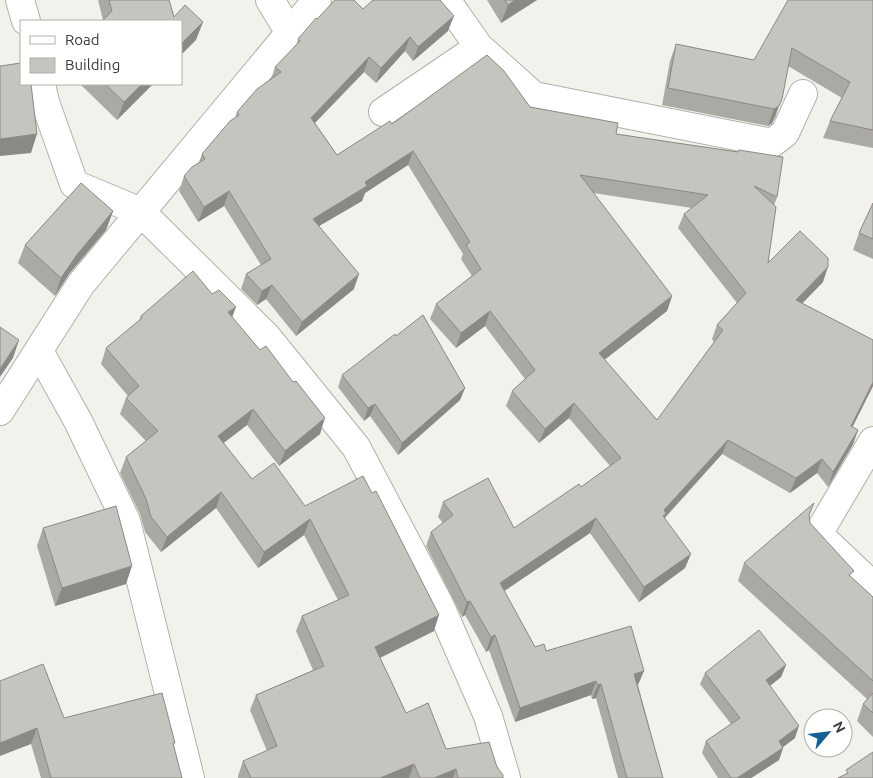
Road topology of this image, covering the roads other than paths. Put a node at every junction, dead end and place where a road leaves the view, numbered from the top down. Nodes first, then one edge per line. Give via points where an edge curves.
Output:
1 (20, 0) edge
2 (270, 0) edge
3 (317, 0) edge
4 (446, 0) edge
5 (0, 6) edge
6 (26, 20) edge
7 (290, 33) junction
8 (480, 47) junction
9 (41, 85) edge
10 (803, 94) dead end
11 (383, 112) dead end
12 (141, 212) junction
13 (39, 351) junction
14 (0, 411) edge
15 (873, 441) edge
16 (873, 586) edge
17 (190, 778) edge
18 (506, 778) edge

1 - 5 street
1 - 6 street
2 - 7 street
3 - 7 street
4 - 8 street
7 - 12 street
8 - 10 street via 534,96 772,143 785,133
8 - 11 street
9 - 12 street via 74,184
12 - 13 street via 80,284
12 - 18 street via 267,337 356,447 440,606 488,716
13 - 14 street
13 - 17 street via 78,421 126,521
15 - 16 street via 818,534

